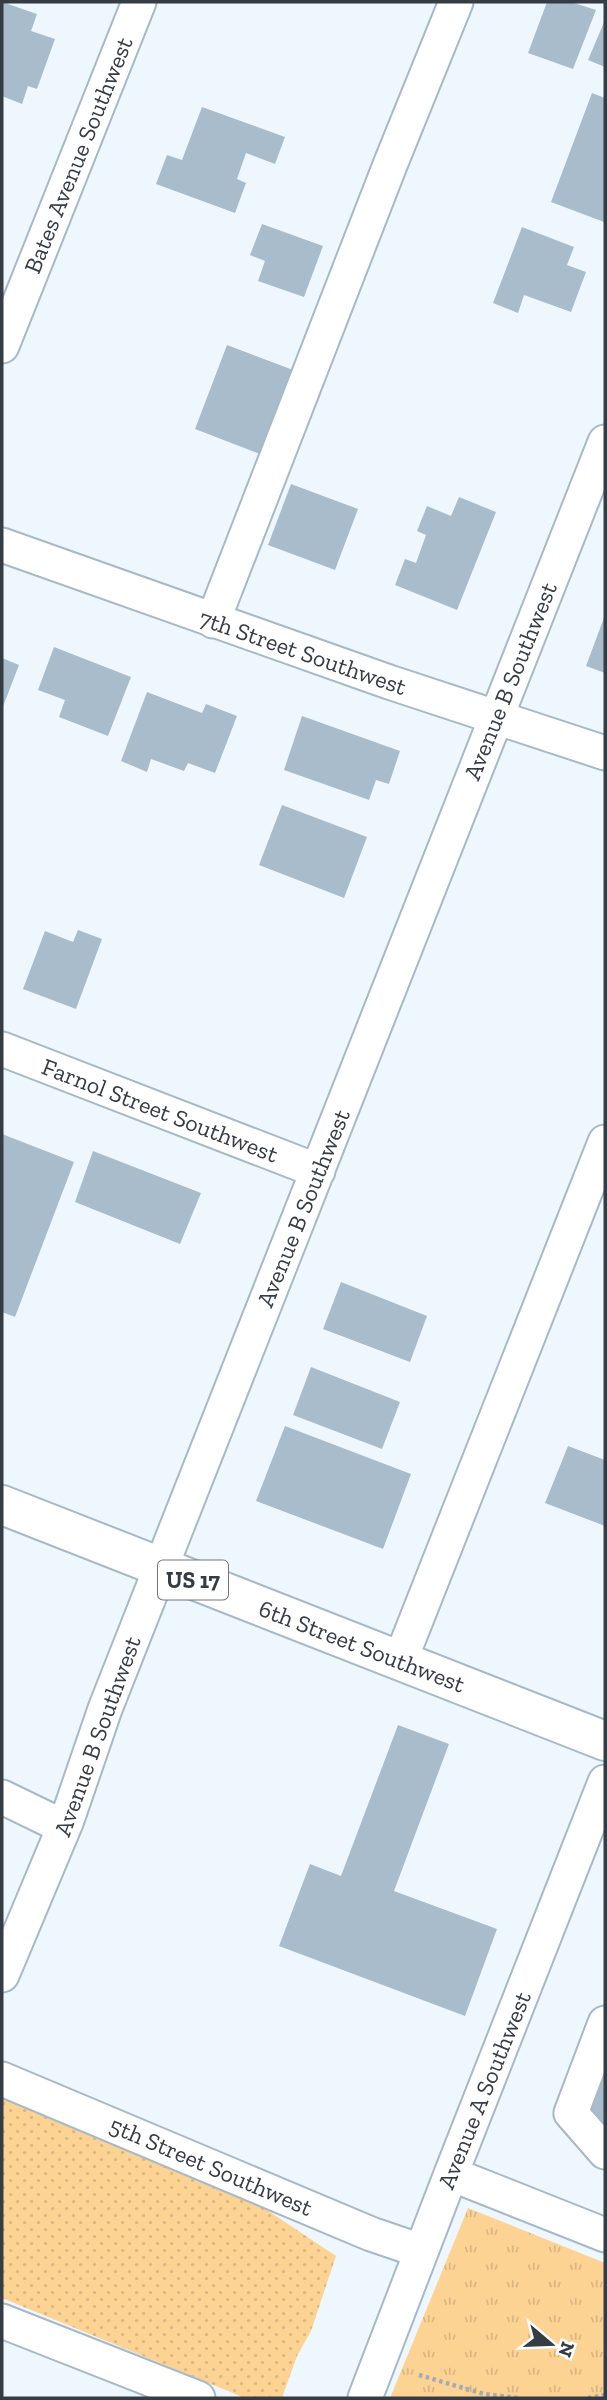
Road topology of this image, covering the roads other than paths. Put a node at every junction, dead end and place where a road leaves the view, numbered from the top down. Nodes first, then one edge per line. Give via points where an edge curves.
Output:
1 (138, 2) edge
2 (456, 2) edge
3 (2, 346) edge
4 (605, 443) edge
5 (2, 545) edge
6 (213, 621) junction
7 (495, 716) junction
8 (605, 753) edge
9 (2, 1049) edge
10 (605, 1142) edge
11 (318, 1171) junction
12 (2, 1505) edge
13 (161, 1568) junction
14 (400, 1661) junction
15 (605, 1741) edge
16 (605, 1782) edge
17 (2, 1797) edge
18 (64, 1827) junction
19 (2, 1975) edge
20 (605, 2023) edge
21 (2, 2078) edge
22 (605, 2152) edge
23 (451, 2174) junction
24 (605, 2235) edge
25 (421, 2252) junction
26 (2, 2321) edge
27 (198, 2398) edge
28 (365, 2398) edge

1 - 3 street, Bates Avenue Southwest
2 - 6 street
4 - 7 street, Avenue B Southwest
5 - 6 street, 7th Street Southwest
6 - 7 street, 7th Street Southwest
7 - 8 street, 7th Street Southwest
7 - 11 street, Avenue B Southwest
9 - 11 street, Farnol Street Southwest
10 - 14 street
11 - 13 street, Avenue B Southwest
12 - 13 highway, 6th Street Southwest / US 17
13 - 14 highway, 6th Street Southwest / US 17
13 - 18 street, Avenue B Southwest
14 - 15 highway, 6th Street Southwest / US 17
16 - 23 street, Avenue A Southwest
17 - 18 street
18 - 19 street, Avenue B Southwest
20 - 22 street via 571,2113
21 - 25 street, 5th Street Southwest
23 - 24 street
23 - 25 street, Avenue A Southwest
25 - 28 street, Avenue A Southwest
26 - 27 street

